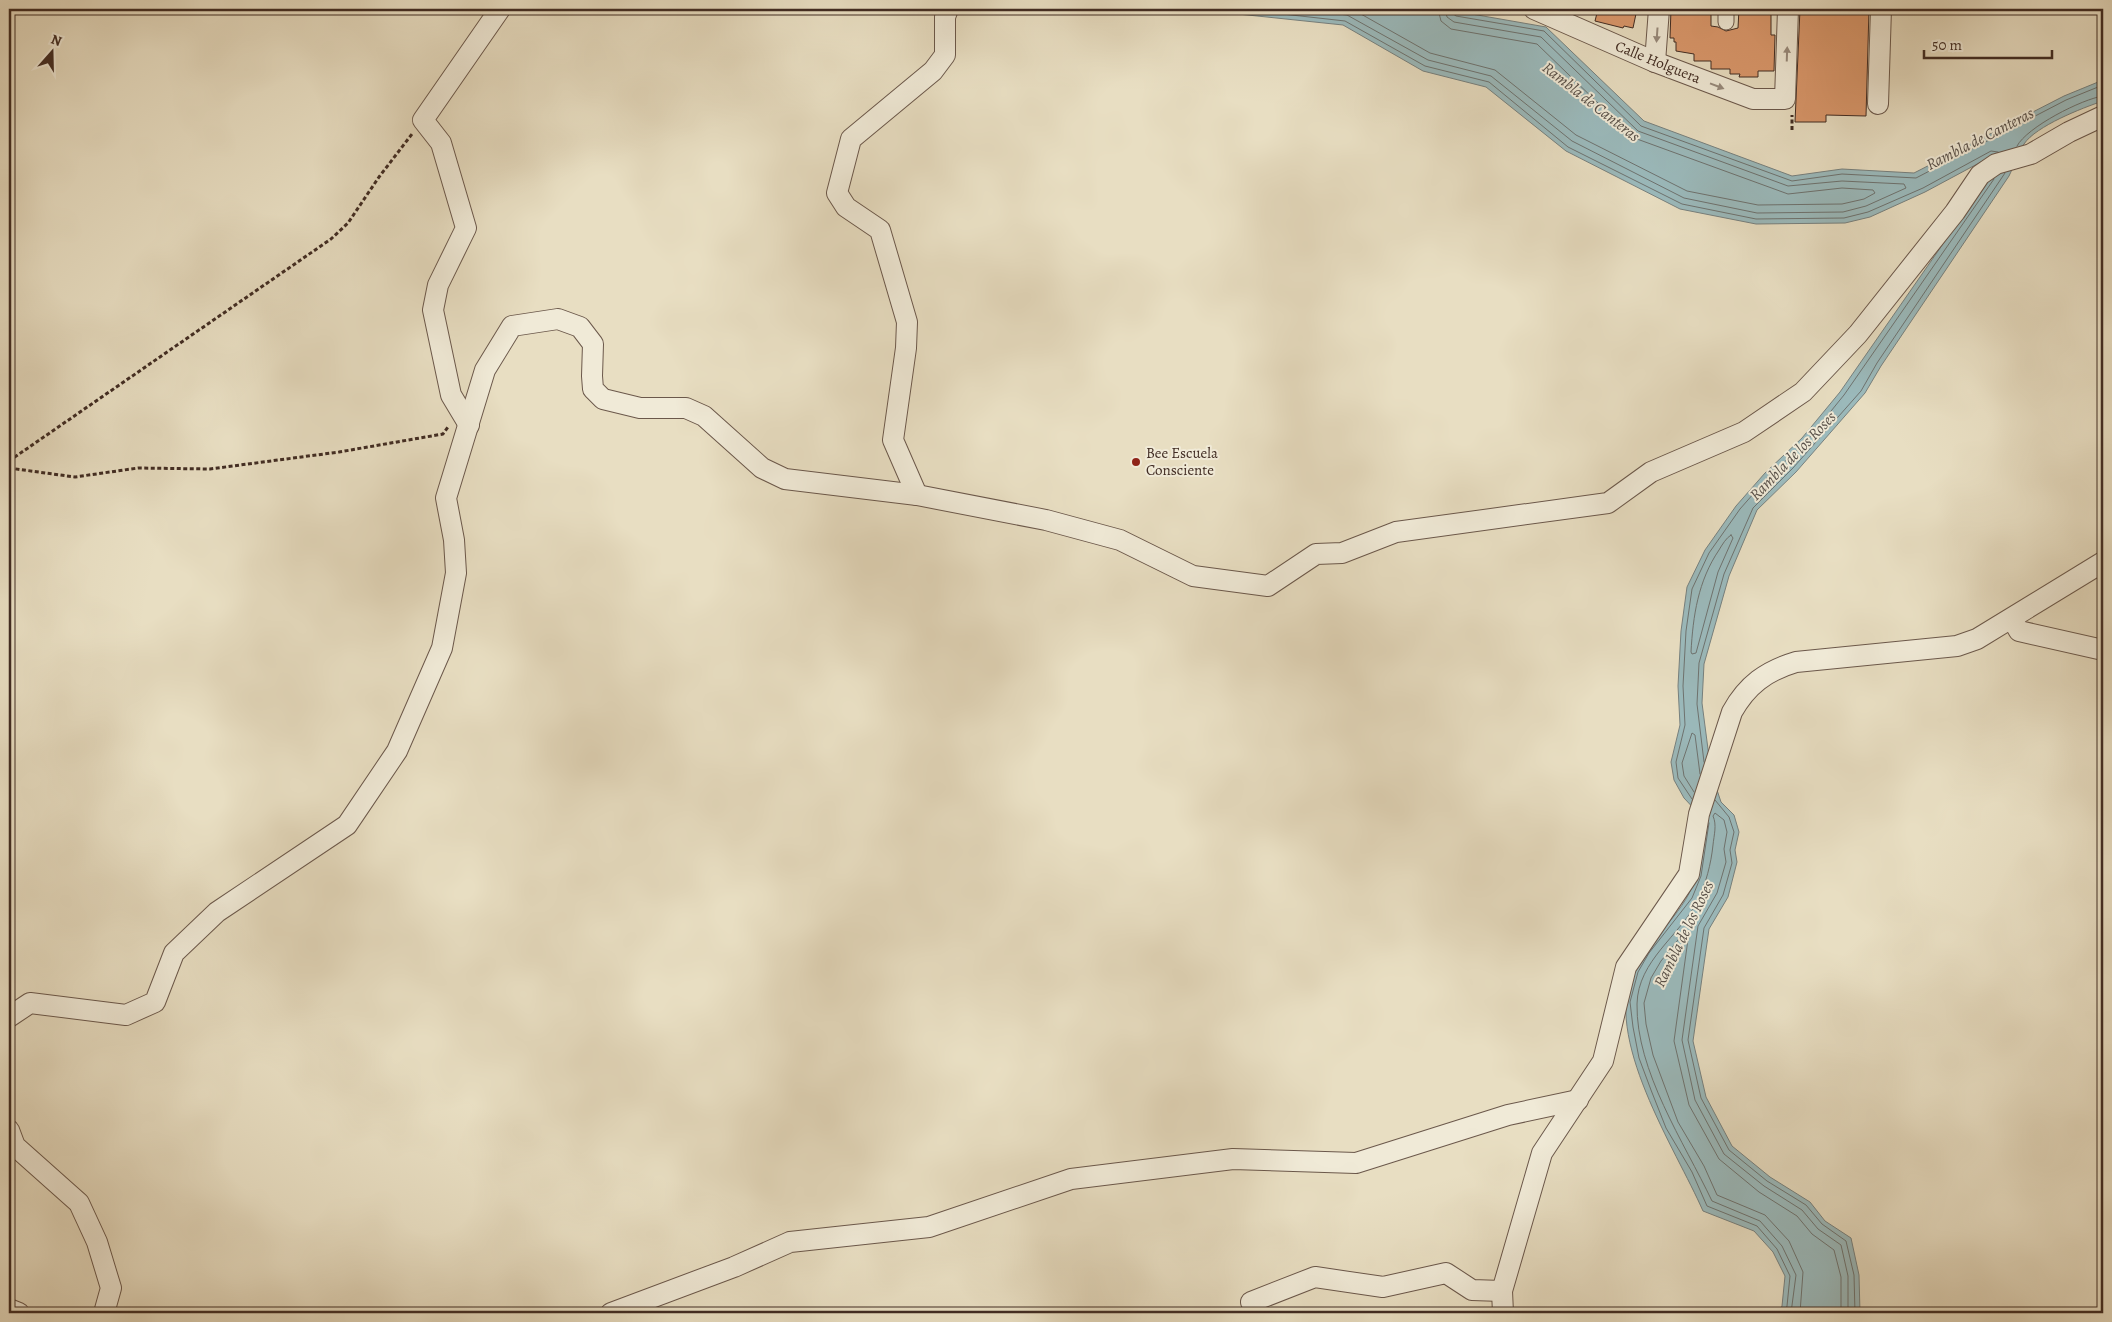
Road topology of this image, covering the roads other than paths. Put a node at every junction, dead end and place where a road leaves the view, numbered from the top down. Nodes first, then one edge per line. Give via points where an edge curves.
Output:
1 (500, 9) edge
2 (948, 9) edge
3 (1534, 9) edge
4 (1659, 9) edge
5 (1788, 9) edge
6 (1881, 9) edge
7 (1655, 62) junction
8 (1878, 104) dead end
9 (2103, 116) edge
10 (465, 418) junction
11 (917, 495) junction
12 (2103, 562) edge
13 (2012, 619) junction
14 (2103, 650) edge
15 (9, 1017) edge
16 (1578, 1100) junction
17 (9, 1130) edge
18 (1502, 1291) junction
19 (1251, 1302) dead end
20 (9, 1309) edge
21 (19, 1313) edge
22 (104, 1313) edge
23 (611, 1313) edge
24 (1503, 1313) edge

1 - 10 street via 424,120 441,142 466,228 438,285 434,310 451,394
2 - 11 street via 945,55 933,71 850,139 837,193 846,207 880,230 907,322 893,440
3 - 7 street, Calle Holguera
4 -> 7 street
7 -> 5 street, Calle Holguera via 1753,99 1785,99
6 - 8 street
9 - 11 street via 2031,154 1996,164 1980,175 1858,334 1803,392 1744,432 1651,472 1608,503 1396,532 1342,553 1316,554 1268,586 1193,576 1120,540 1046,520
10 - 11 street via 485,370 512,326 558,319 580,326 593,344 594,389 603,399 640,408 686,408 704,416 762,468 785,479
10 - 15 street via 446,498 456,573 442,648 397,751 347,825 217,912 174,953 155,1002 126,1015 30,1003
12 - 13 street
13 - 14 street via 2019,631
13 - 16 street via 1977,639 1957,646 1796,662 1778,667 1764,674 1740,697 1711,772 1699,814 1689,874 1626,967 1604,1061
16 - 18 street via 1542,1153
16 - 23 street via 1508,1114 1356,1163 1233,1159 1071,1179 929,1227 790,1242 734,1267
17 - 22 street via 16,1146 79,1203 97,1242 111,1288
18 - 19 street via 1472,1290 1446,1274 1383,1287 1315,1276
18 - 24 street
20 - 21 street

